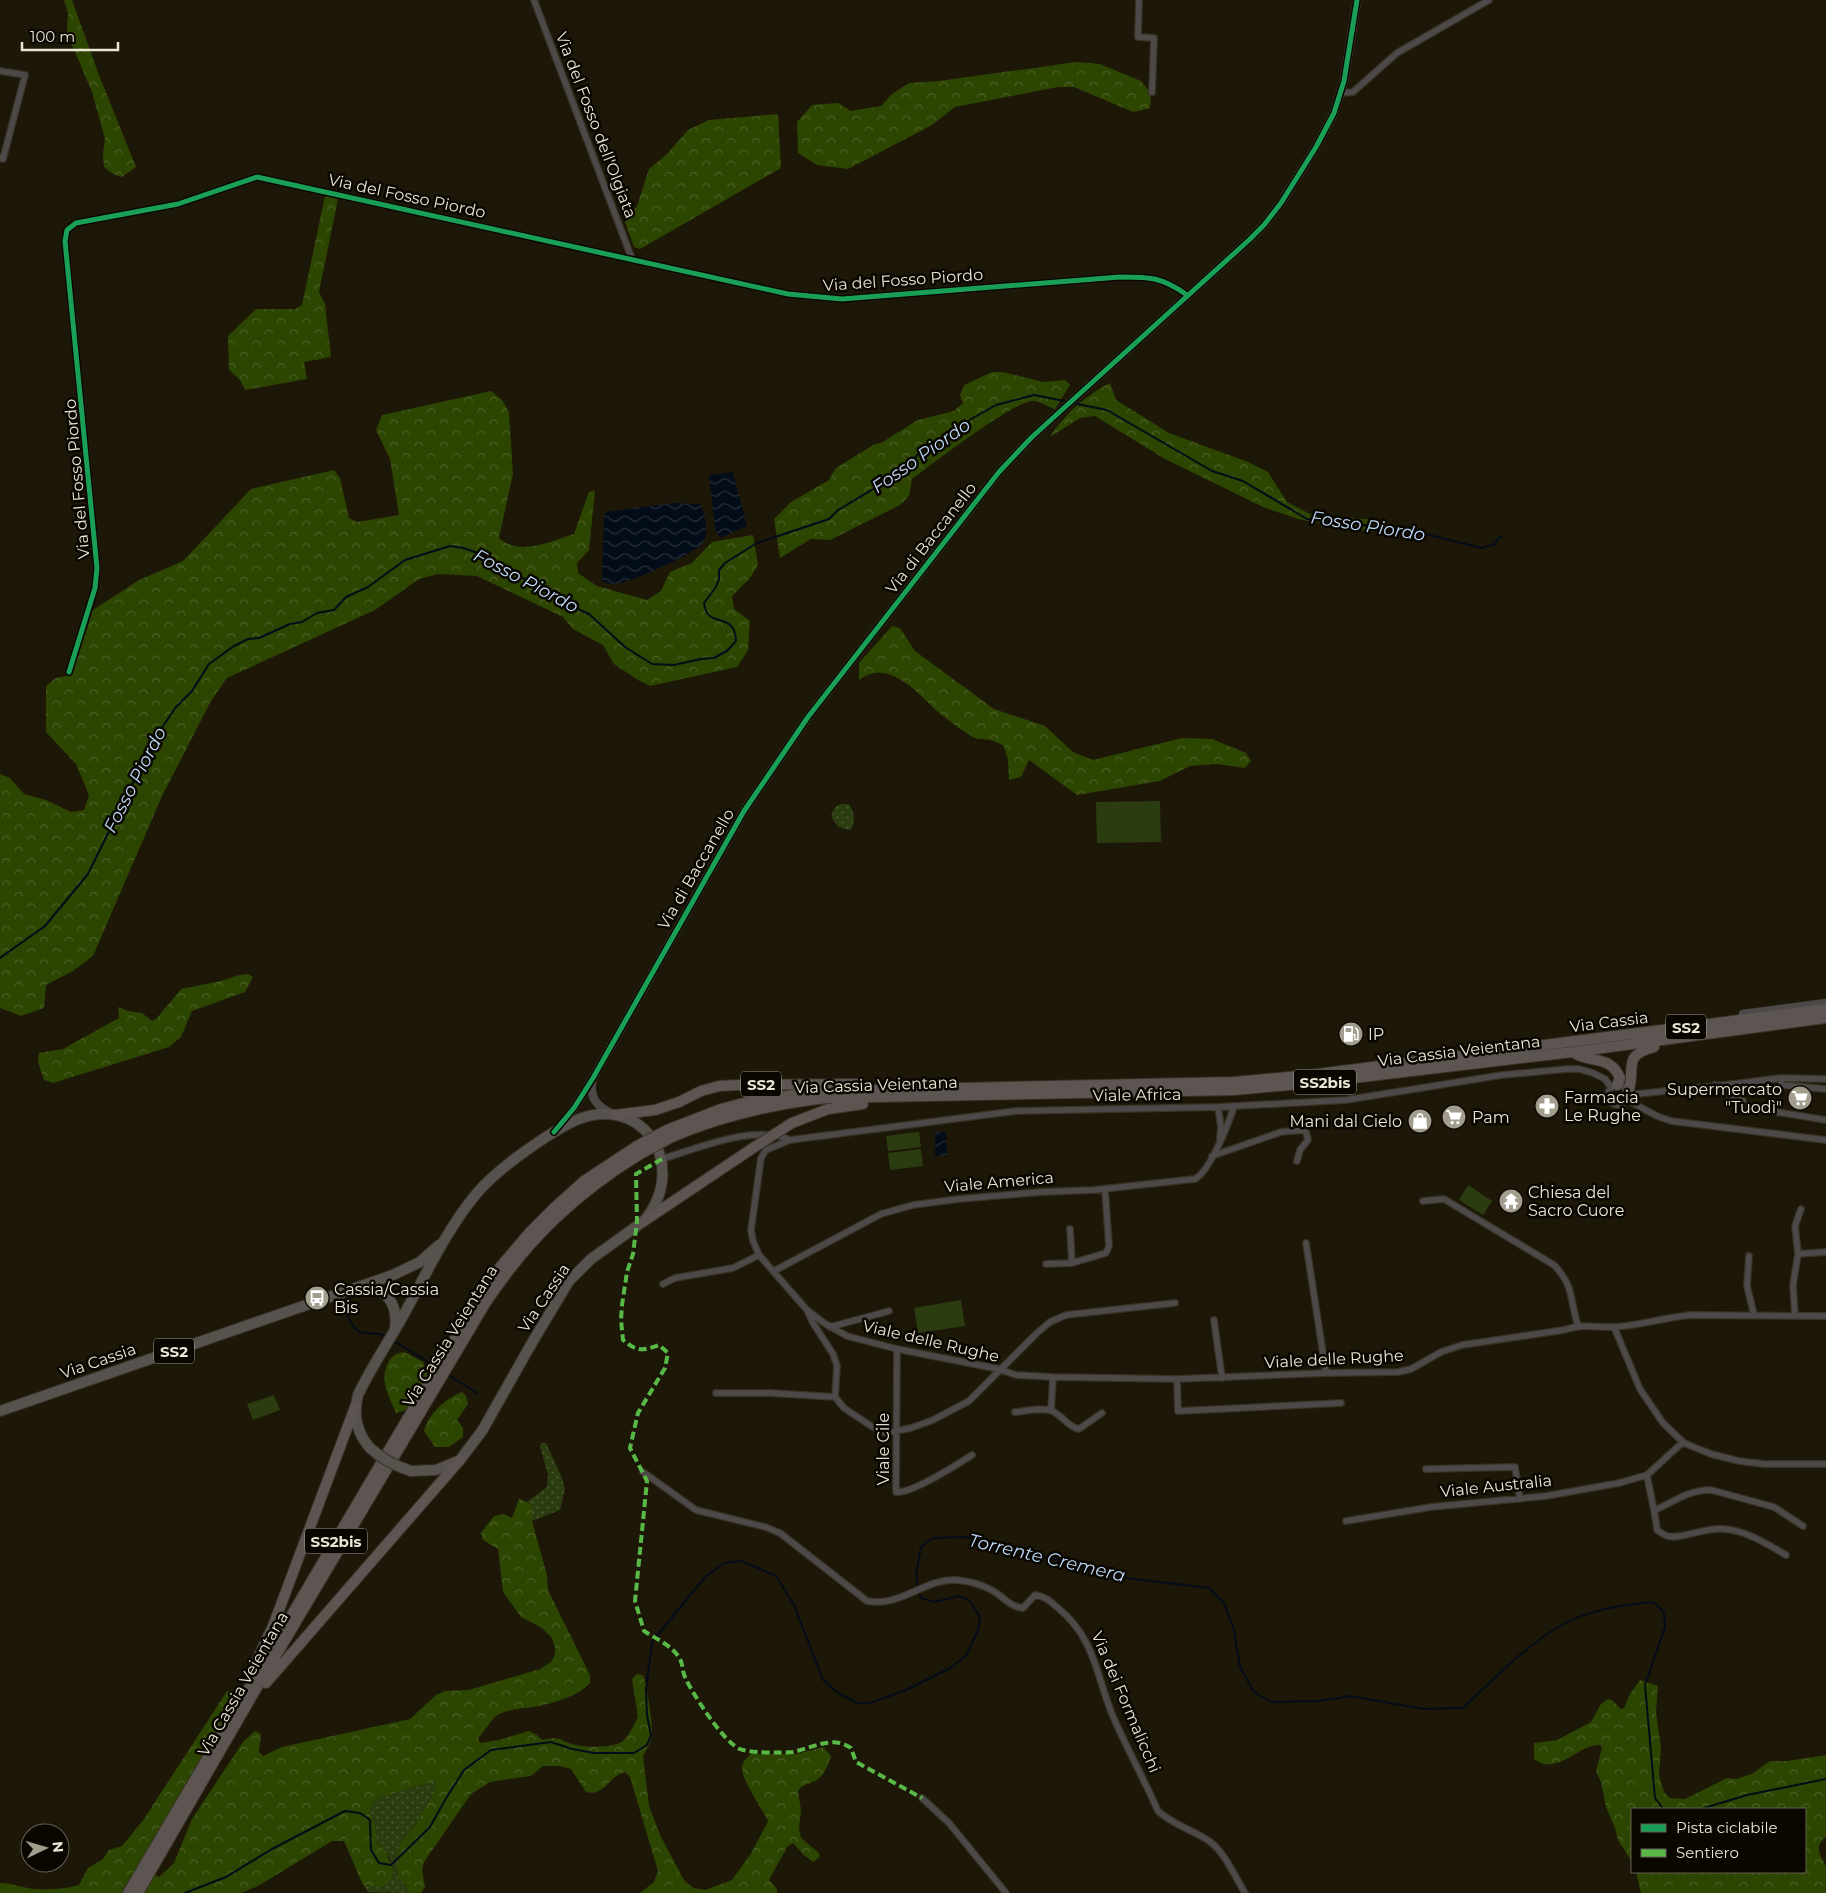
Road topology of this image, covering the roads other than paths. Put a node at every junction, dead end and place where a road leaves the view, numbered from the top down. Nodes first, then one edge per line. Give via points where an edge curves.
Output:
1 (534, 0) edge
2 (1139, 0) edge
3 (1357, 0) edge
4 (1488, 0) edge
5 (0, 71) edge
6 (1152, 92) dead end
7 (1341, 93) junction
8 (0, 158) edge
9 (632, 259) junction
10 (1188, 295) junction
11 (69, 672) dead end
12 (1826, 1003) edge
13 (1826, 1009) edge
14 (1743, 1014) joint
15 (1826, 1018) edge
16 (1634, 1034) junction
17 (1673, 1039) junction
18 (1546, 1045) joint
19 (1573, 1052) junction
20 (593, 1078) junction
21 (1782, 1078) junction
22 (1826, 1079) edge
23 (1742, 1083) junction
24 (1715, 1085) junction
25 (1614, 1086) junction
26 (1826, 1089) edge
27 (911, 1093) junction
28 (938, 1093) junction
29 (1628, 1095) junction
30 (1744, 1104) junction
31 (1234, 1106) junction
32 (1218, 1107) junction
33 (615, 1114) junction
34 (1826, 1120) edge
35 (554, 1132) junction
36 (790, 1140) junction
37 (1826, 1140) edge
38 (1220, 1141) junction
39 (1212, 1156) junction
40 (662, 1159) junction
41 (1297, 1161) dead end
42 (1105, 1189) junction
43 (1424, 1201) dead end
44 (1801, 1209) dead end
45 (644, 1221) junction
46 (1070, 1228) dead end
47 (449, 1233) junction
48 (1306, 1243) dead end
49 (1826, 1252) edge
50 (1798, 1254) junction
51 (760, 1255) junction
52 (1749, 1256) dead end
53 (1072, 1263) junction
54 (1046, 1264) dead end
55 (774, 1271) junction
56 (663, 1284) dead end
57 (347, 1291) junction
58 (1175, 1303) dead end
59 (807, 1310) junction
60 (889, 1311) dead end
61 (1754, 1315) junction
62 (1795, 1316) junction
63 (1826, 1316) edge
64 (1214, 1320) dead end
65 (1578, 1325) junction
66 (830, 1327) junction
67 (1614, 1327) junction
68 (392, 1336) junction
69 (896, 1350) junction
70 (999, 1369) junction
71 (1326, 1373) junction
72 (1053, 1377) junction
73 (1222, 1378) junction
74 (1177, 1379) junction
75 (436, 1380) junction
76 (716, 1393) dead end
77 (835, 1397) junction
78 (1341, 1403) dead end
79 (355, 1407) junction
80 (1050, 1410) junction
81 (0, 1411) edge
82 (1015, 1412) dead end
83 (1102, 1414) dead end
84 (897, 1431) junction
85 (1683, 1442) junction
86 (972, 1454) dead end
87 (460, 1460) junction
88 (1826, 1464) edge
89 (1426, 1469) dead end
90 (643, 1472) dead end
91 (1647, 1475) junction
92 (1520, 1499) junction
93 (1655, 1510) junction
94 (1346, 1521) dead end
95 (1803, 1526) dead end
96 (1786, 1556) dead end
97 (238, 1704) junction
98 (228, 1737) junction
99 (922, 1798) dead end
100 (150, 1864) junction
101 (128, 1893) edge
102 (138, 1893) edge
103 (1006, 1893) edge
104 (1245, 1893) edge

1 - 9 street, Via del Fosso dell'Olgiata
2 - 6 street via 1138,37 1154,38
3 - 7 street, Via di Baccanello
4 - 7 street via 1397,53 1355,91
5 - 8 street via 25,76 3,159
7 - 10 street, Via di Baccanello via 1320,140 1274,214
9 - 10 street, Via del Fosso Piordo via 788,294 842,300 1127,277 1163,280
9 - 11 street, Via del Fosso Piordo via 256,177 178,204 70,226 65,241 98,568
10 - 20 street, Via di Baccanello via 1032,437 999,472 814,710 744,811
12 - 14 street
13 - 16 highway, Via Cassia / SS2
14 - 16 highway via 1650,1026
15 - 17 highway, Via Cassia / SS2
16 - 18 highway, Via Cassia / SS2
17 - 19 highway, Via Cassia / SS2
17 - 29 highway via 1638,1053 1630,1068
18 - 28 highway, Via Cassia Veientana / SS2bis via 1235,1082
19 - 25 highway via 1606,1062 1617,1071 1620,1078
19 - 28 highway, Via Cassia Veientana / SS2bis via 1311,1084 1234,1090
20 - 33 street via 594,1101 602,1109
20 - 35 street, Via di Baccanello
21 - 22 street
21 - 23 street
21 - 26 street via 1781,1085
23 - 24 street, Viale Africa
23 - 30 street via 1739,1090
24 - 29 street, Viale Africa
24 - 30 street
25 - 29 street, Viale Africa via 1624,1087
25 - 29 street, Viale Africa via 1608,1093 1610,1102 1619,1105
25 - 31 street, Viale Africa via 1593,1073 1567,1068 1346,1100
27 - 28 highway, Via Cassia Veientana / SS2bis
27 - 33 highway, SS2 via 883,1084 719,1086 655,1110
27 - 45 highway, bridge via 828,1109 792,1123
27 - 75 highway, Via Cassia Veientana / SS2bis, bridge via 826,1098 755,1109 669,1133 640,1149 589,1188 535,1238 507,1271
29 - 37 street, Viale Africa via 1657,1116 1671,1121
30 - 34 street via 1770,1112
31 - 32 street, Viale Africa
31 - 38 street, Viale America via 1228,1128
32 - 36 street, Viale Africa via 1016,1111
32 - 38 street, Viale America
33 - 35 main road, Via Cassia / SS2 via 588,1117
33 - 40 main road, Via Cassia via 645,1130
35 - 47 main road, Via Cassia / SS2 via 488,1181 463,1210
36 - 40 street, Viale Africa via 782,1136 747,1134
36 - 51 street via 766,1150 762,1158 752,1230
38 - 39 street, Viale America
39 - 41 street via 1281,1132 1303,1130 1308,1140
39 - 42 street, Viale America via 1202,1174 1195,1179
40 - 45 main road, Via Cassia via 661,1190
42 - 53 street via 1108,1251
42 - 55 street, Viale America via 959,1198 900,1208 864,1222
43 - 65 street via 1444,1199 1554,1265 1565,1276 1570,1288
44 - 50 street via 1795,1226
45 - 87 main road, Via Cassia via 591,1259 569,1281 482,1431
46 - 53 street
47 - 57 main road, Via Cassia / SS2 via 420,1262
47 - 68 main road, Via Cassia / SS2
48 - 71 street
49 - 50 street
50 - 62 street via 1793,1284
51 - 55 street
51 - 56 street via 733,1268 676,1278
52 - 61 street via 1747,1286
53 - 54 street
55 - 59 street
57 - 68 main road, Via Cassia / SS2 via 374,1289 388,1298 396,1311
57 - 81 main road, Via Cassia / SS2
58 - 70 street via 1066,1315 1050,1322
59 - 66 street, Viale delle Rughe
59 - 77 street via 837,1366
60 - 66 street
61 - 62 street, Viale delle Rughe
61 - 67 street, Viale delle Rughe via 1676,1316
62 - 63 street, Viale delle Rughe
64 - 73 street
65 - 67 street, Viale delle Rughe
65 - 71 street, Viale delle Rughe via 1564,1330 1462,1345 1405,1371
66 - 69 street, Viale delle Rughe via 847,1336
67 - 85 street via 1640,1389
68 - 79 main road, Via Cassia / SS2 via 364,1382
69 - 70 street, Viale delle Rughe
69 - 84 street, Viale Cile
70 - 72 street, Viale delle Rughe via 1016,1375
70 - 84 street via 969,1401 934,1420
71 - 73 street, Viale delle Rughe
72 - 74 street, Viale delle Rughe
72 - 80 street
73 - 74 street, Viale delle Rughe
74 - 78 street via 1178,1411
75 - 97 highway, Via Cassia Veientana / SS2bis via 387,1452
75 - 98 highway, Via Cassia Veientana / SS2bis
76 - 77 street
77 - 84 street via 844,1408 872,1426 886,1433
79 - 87 main road, bridge via 364,1440 379,1456 397,1466 411,1471 436,1470
79 - 97 highway via 273,1626
80 - 82 street
80 - 83 street via 1072,1428 1079,1429
84 - 86 street, Viale Cile via 896,1492 922,1484
85 - 88 street via 1739,1461
85 - 91 street, Viale Australia
87 - 98 highway via 274,1672
89 - 92 street via 1515,1467
90 - 104 street, Via dei Formalicchi via 696,1510 780,1533 867,1601 876,1603 899,1598 941,1582 956,1580 993,1591 1017,1608 1023,1608 1035,1595 1043,1596 1082,1634 1113,1715 1158,1811 1216,1847
91 - 92 street, Viale Australia via 1597,1487
91 - 93 street
92 - 94 street, Viale Australia via 1431,1507
93 - 95 street via 1692,1492 1711,1490 1774,1507
93 - 96 street via 1657,1530 1667,1536 1725,1528 1747,1534
97 - 100 highway, Via Cassia Veientana / SS2bis
98 - 100 highway, Via Cassia Veientana / SS2bis
99 - 103 street via 949,1823
100 - 101 highway, Via Cassia Veientana / SS2bis
100 - 102 highway, Via Cassia Veientana / SS2bis

